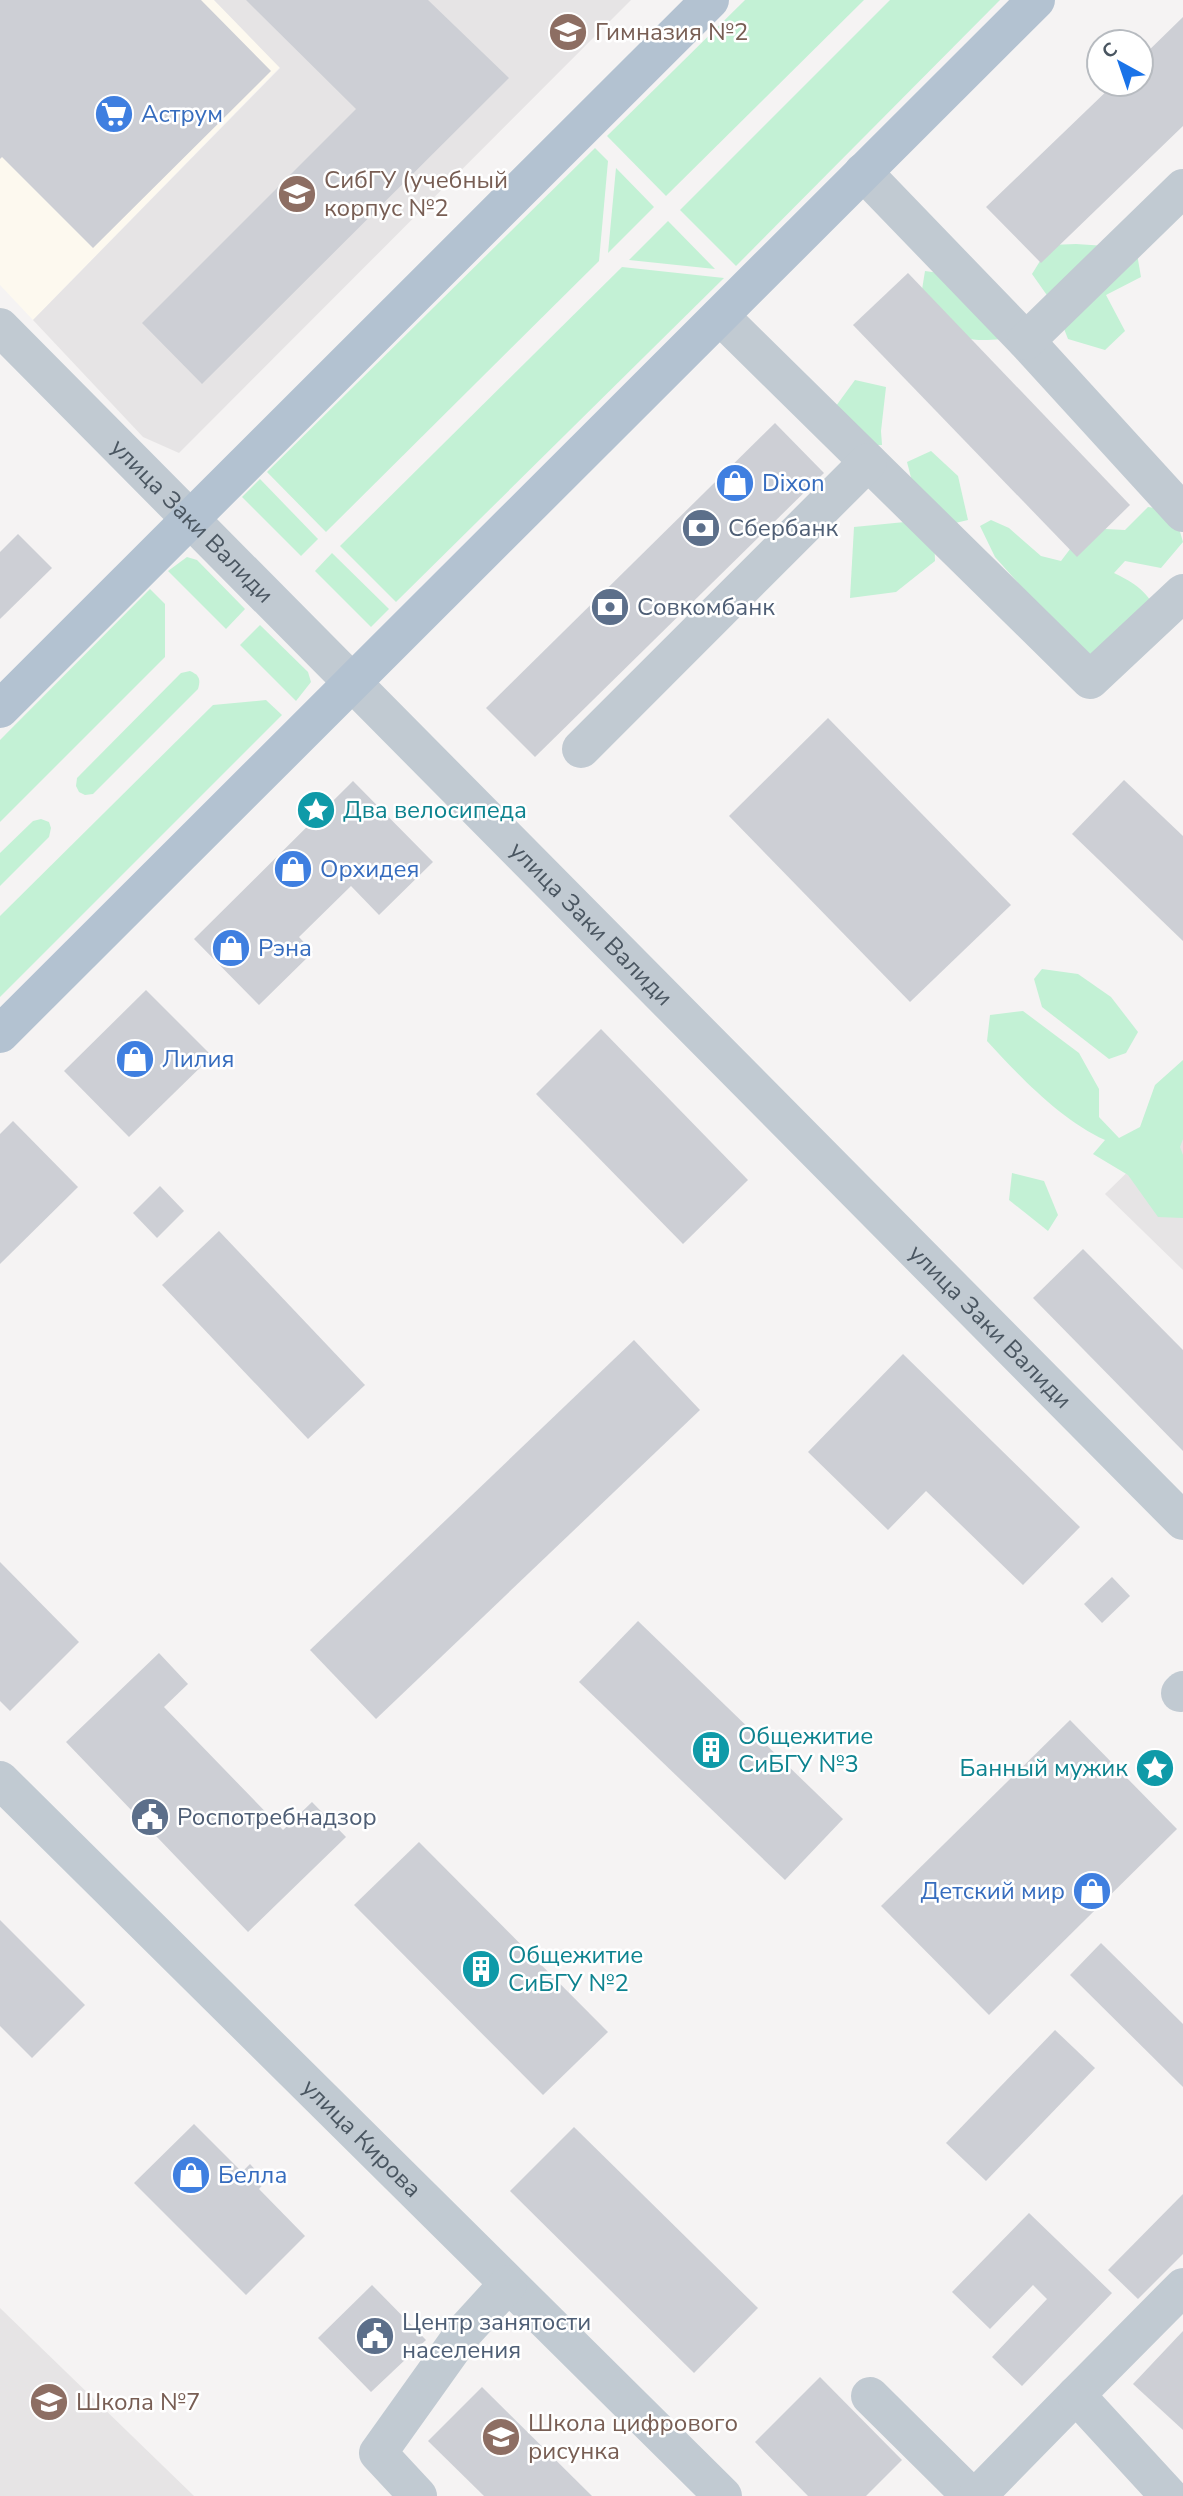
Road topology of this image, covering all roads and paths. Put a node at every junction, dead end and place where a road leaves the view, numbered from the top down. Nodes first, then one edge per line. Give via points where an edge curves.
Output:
1 (710, 0) edge
2 (1036, 0) edge
3 (863, 172) junction
4 (1183, 188) edge
5 (720, 316) junction
6 (0, 327) edge
7 (1026, 341) junction
8 (868, 462) junction
9 (1183, 513) edge
10 (190, 519) junction
11 (1183, 593) edge
12 (352, 683) junction
13 (0, 709) edge
14 (580, 750) dead end
15 (0, 1034) edge
16 (1183, 1521) edge
17 (0, 1780) edge
18 (508, 2284) junction
19 (1183, 2287) edge
20 (1076, 2395) junction
21 (870, 2396) dead end
22 (418, 2496) edge
23 (723, 2496) edge
24 (971, 2496) edge
25 (977, 2496) edge
26 (1169, 2496) edge

1 - 10 main road
2 - 3 main road
3 - 5 main road
3 - 7 street
4 - 7 street
5 - 8 street
5 - 12 main road
6 - 10 street, улица Заки Валиди
7 - 9 street
8 - 11 street via 1090,680
8 - 14 street
10 - 12 street, улица Заки Валиди
10 - 13 main road
12 - 15 main road
12 - 16 street, улица Заки Валиди
17 - 18 street, улица Кирова
18 - 22 street via 466,2331 378,2453
18 - 23 street, улица Кирова
19 - 20 street
20 - 25 street
20 - 26 street
21 - 24 street

